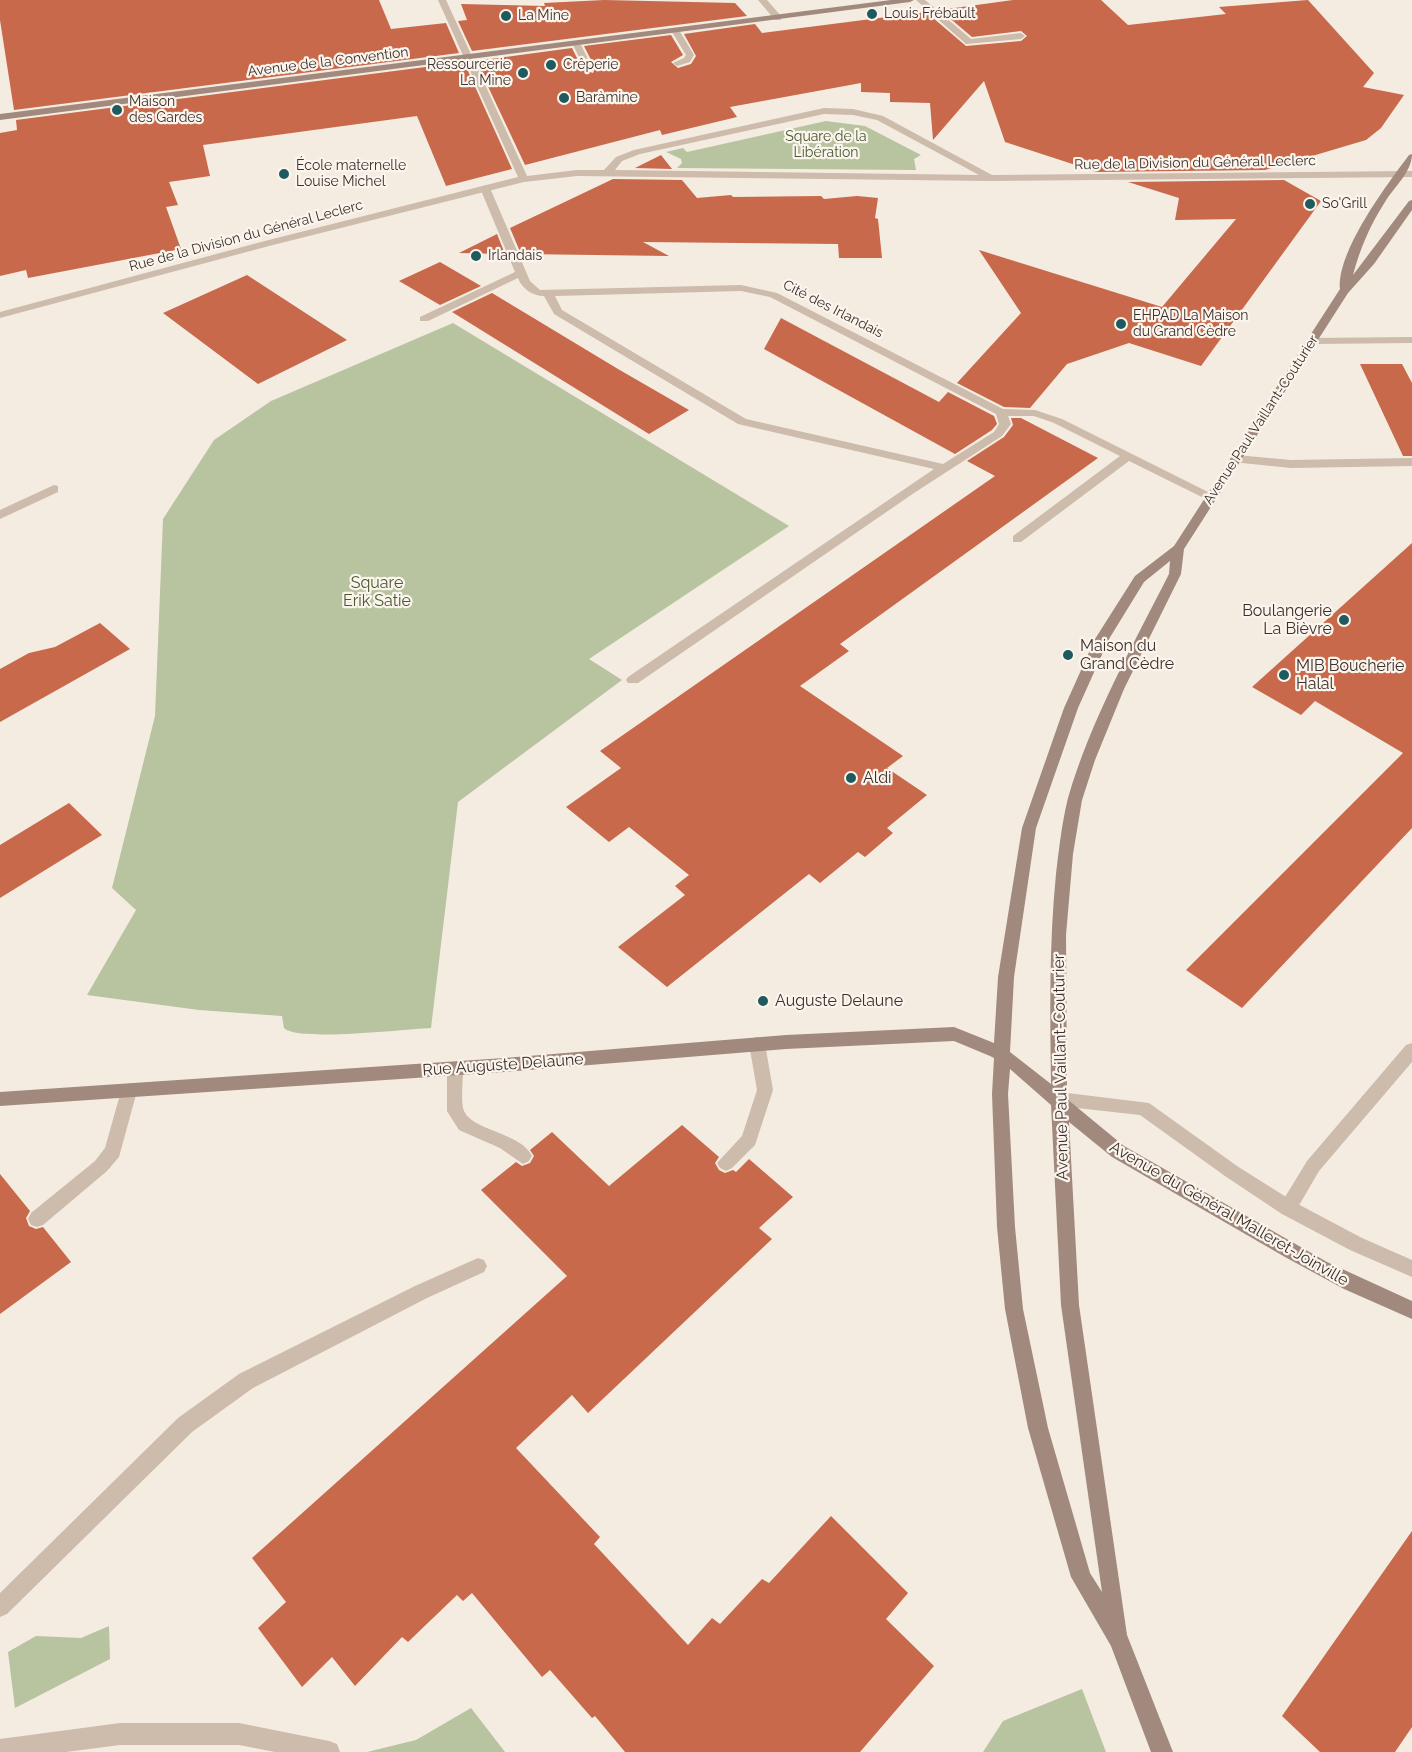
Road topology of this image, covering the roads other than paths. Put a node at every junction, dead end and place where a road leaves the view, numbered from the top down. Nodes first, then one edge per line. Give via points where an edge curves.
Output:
1 (442, 0) edge
2 (762, 0) edge
3 (910, 0) edge
4 (920, 0) edge
5 (778, 18) junction
6 (676, 32) junction
7 (1022, 36) dead end
8 (577, 45) junction
9 (469, 58) junction
10 (677, 63) dead end
11 (589, 69) dead end
12 (0, 117) edge
13 (1412, 157) edge
14 (607, 172) junction
15 (1399, 174) junction
16 (1412, 174) edge
17 (992, 178) junction
18 (524, 179) junction
19 (485, 189) junction
20 (1412, 203) edge
21 (521, 273) junction
22 (1344, 291) junction
23 (549, 295) junction
24 (0, 315) edge
25 (424, 319) dead end
26 (1412, 340) edge
27 (1313, 341) junction
28 (1001, 412) junction
29 (1128, 456) junction
30 (1236, 459) junction
31 (1412, 462) edge
32 (944, 468) junction
33 (54, 489) dead end
34 (1212, 497) junction
35 (0, 515) edge
36 (1017, 539) dead end
37 (1178, 549) junction
38 (633, 680) dead end
39 (757, 1044) junction
40 (1412, 1050) edge
41 (1001, 1054) junction
42 (455, 1069) junction
43 (129, 1091) junction
44 (0, 1099) edge
45 (1059, 1099) junction
46 (523, 1156) dead end
47 (726, 1163) dead end
48 (1288, 1208) junction
49 (37, 1219) dead end
50 (478, 1266) dead end
51 (1412, 1269) edge
52 (1412, 1311) edge
53 (0, 1607) edge
54 (1119, 1640) junction
55 (0, 1750) edge
56 (329, 1752) edge
57 (1162, 1752) edge

1 - 9 street
2 - 5 street
3 - 5 main road, Avenue de la Convention
4 - 7 street via 969,42
5 - 6 main road, Avenue de la Convention
6 - 8 main road, Avenue de la Convention
6 - 10 street via 690,55
8 - 9 main road, Avenue de la Convention
8 - 11 street
9 - 12 main road, Avenue de la Convention
9 - 18 street
13 - 15 main road, Avenue Paul Vaillant-Couturier
14 - 17 street, Rue de la Division du Général Leclerc
14 - 17 street, Rue de la Division du Général Leclerc via 619,159 637,152 807,113 838,111 880,118
14 - 18 street, Rue de la Division du Général Leclerc
15 - 16 street, Rue de la Division du Général Leclerc
15 - 17 street, Rue de la Division du Général Leclerc
15 - 22 main road, Avenue Paul Vaillant-Couturier via 1355,248
18 - 19 street, Rue de la Division du Général Leclerc
19 - 21 street
19 - 24 street, Rue de la Division du Général Leclerc
20 - 22 main road, Avenue Paul Vaillant-Couturier
21 - 23 street via 531,289
21 - 25 street
22 - 27 main road, Avenue Paul Vaillant-Couturier
23 - 28 street, Cité des Irlandais via 741,288 773,295
23 - 32 street via 558,312 742,422
26 - 27 street
27 - 30 main road, Avenue Paul Vaillant-Couturier
28 - 29 street via 1035,413
28 - 32 street via 1005,424 998,434
29 - 34 street
29 - 36 street
30 - 31 street via 1291,464
30 - 34 main road, Avenue Paul Vaillant-Couturier
32 - 38 street
33 - 35 street
34 - 37 main road, Avenue Paul Vaillant-Couturier
37 - 41 main road, Avenue Paul Vaillant-Couturier via 1139,579 1102,639 1052,758 1029,828 1018,886
37 - 45 main road, Avenue Paul Vaillant-Couturier via 1175,574 1109,708 1075,800 1058,935
39 - 41 main road, Rue Auguste Delaune via 954,1034 975,1039
39 - 42 main road, Rue Auguste Delaune
39 - 47 street via 765,1090 748,1140
40 - 48 street via 1313,1166
41 - 45 main road, Avenue du Général Malleret-Joinville
41 - 54 main road, Avenue Paul Vaillant-Couturier via 1005,1227 1014,1309 1038,1428 1081,1577
42 - 43 main road, Rue Auguste Delaune
42 - 46 street via 455,1111 465,1125 506,1143
43 - 44 main road, Rue Auguste Delaune
43 - 49 street via 112,1152 101,1166
45 - 48 street via 1143,1108
45 - 52 main road, Avenue du Général Malleret-Joinville via 1101,1140 1124,1155 1312,1265
45 - 54 main road, Avenue Paul Vaillant-Couturier via 1070,1305
48 - 51 street
50 - 53 street via 246,1381 185,1425
54 - 57 main road, Avenue Paul Vaillant-Couturier
55 - 56 street via 120,1734 239,1734

